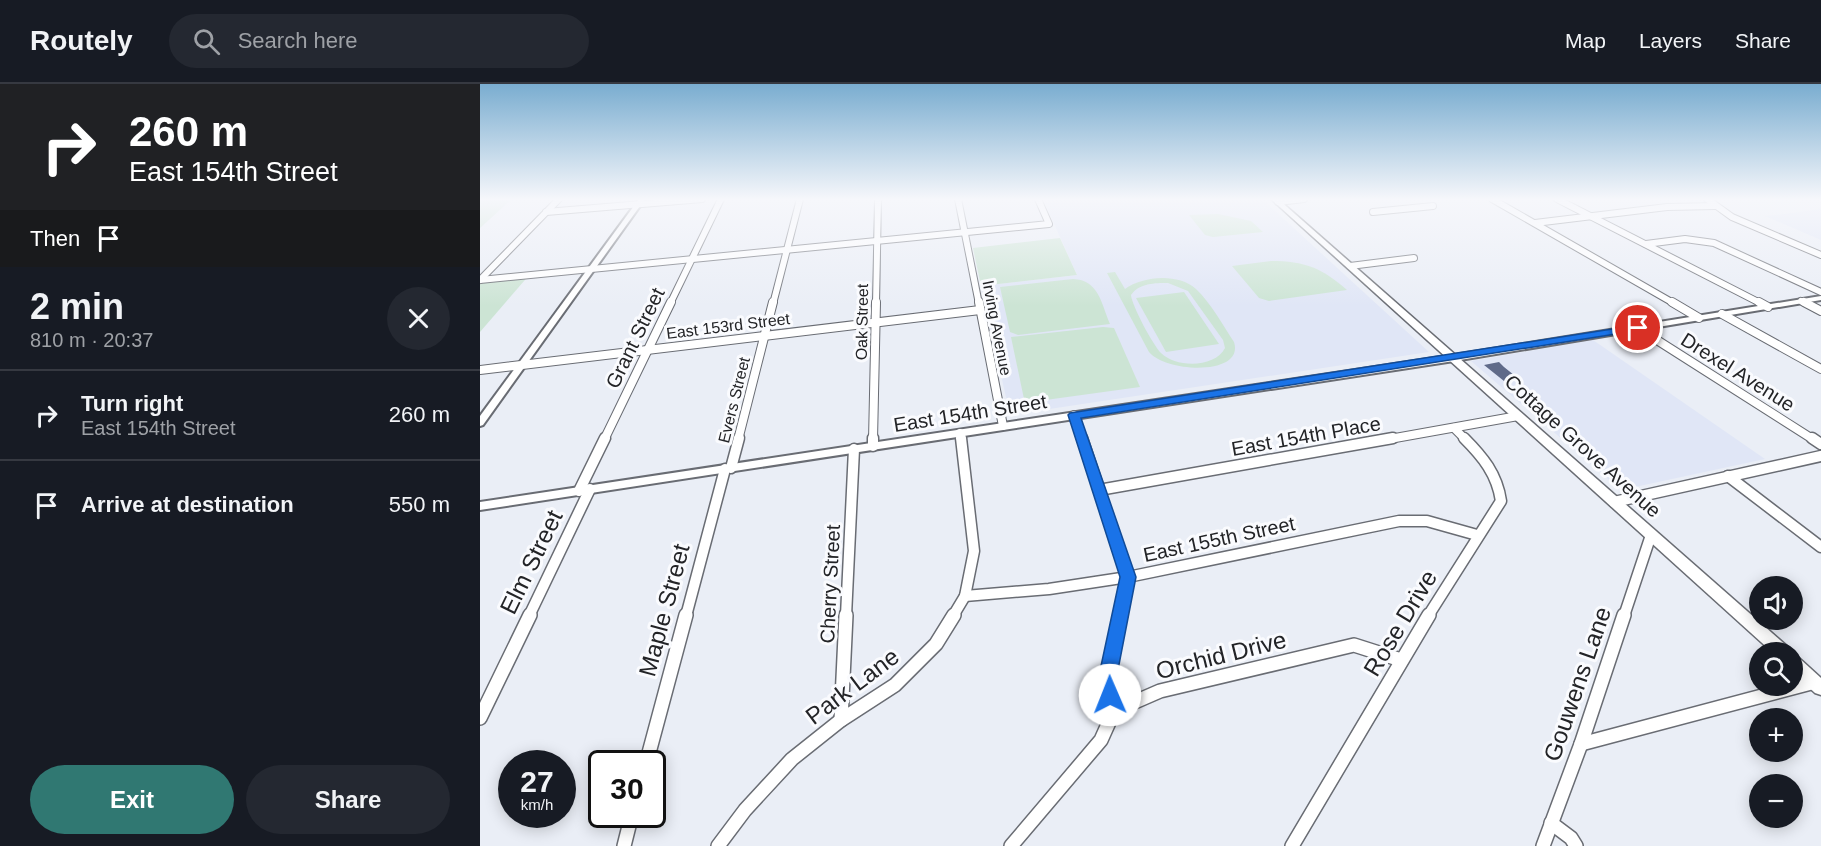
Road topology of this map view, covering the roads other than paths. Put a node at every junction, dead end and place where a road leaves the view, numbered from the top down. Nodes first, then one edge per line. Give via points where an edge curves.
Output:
1 (524, 235) edge
2 (616, 235) edge
3 (704, 235) edge
4 (791, 235) edge
5 (877, 235) edge
6 (939, 235) edge
7 (965, 235) edge
8 (1314, 235) edge
9 (1553, 235) edge
10 (1626, 235) edge
11 (1692, 235) edge
12 (1700, 235) edge
13 (1772, 235) edge
14 (1691, 239) junction
15 (877, 241) junction
16 (1714, 243) junction
17 (1644, 244) junction
18 (787, 250) junction
19 (1821, 255) edge
20 (1414, 258) dead end
21 (692, 260) junction
22 (1350, 266) junction
23 (591, 269) junction
24 (480, 280) edge
25 (1821, 292) edge
26 (1821, 298) edge
27 (1801, 301) junction
28 (1768, 307) junction
29 (980, 310) junction
30 (1821, 311) edge
31 (1722, 314) junction
32 (1699, 318) junction
33 (875, 323) junction
34 (1638, 328) junction
35 (765, 336) junction
36 (648, 350) junction
37 (1454, 358) junction
38 (523, 364) junction
39 (1821, 369) edge
40 (480, 370) edge
41 (1074, 415) junction
42 (1518, 417) junction
43 (480, 423) edge
44 (1003, 426) junction
45 (1454, 428) junction
46 (960, 433) junction
47 (1821, 444) edge
48 (873, 446) junction
49 (854, 449) junction
50 (1821, 456) edge
51 (728, 468) junction
52 (1728, 477) junction
53 (584, 490) junction
54 (1099, 490) junction
55 (1614, 502) junction
56 (480, 506) edge
57 (1478, 535) junction
58 (1651, 536) junction
59 (1821, 547) edge
60 (1128, 577) junction
61 (965, 596) junction
62 (1771, 642) edge
63 (1401, 660) junction
64 (1803, 672) edge
65 (1818, 685) edge
66 (1114, 711) junction
67 (480, 718) edge
68 (841, 720) junction
69 (1581, 744) junction
70 (650, 750) edge
71 (1551, 823) junction
72 (628, 828) edge
73 (624, 846) edge
74 (718, 846) edge
75 (1011, 846) edge
76 (1292, 846) edge
77 (1543, 846) edge
78 (1576, 846) edge

1 - 24 street
2 - 23 street
3 - 21 street, Grant Street
4 - 18 street, Evers Street
5 - 15 street, Oak Street
6 - 15 street
7 - 29 street, Irving Avenue
8 - 22 main road, Cottage Grove Avenue
9 - 32 street, Drexel Avenue
10 - 17 street
11 - 14 street
12 - 16 street via 1714,238
13 - 19 street
14 - 16 street
14 - 17 street
15 - 18 street
15 - 33 street, Oak Street
16 - 25 street
17 - 28 street
18 - 21 street
18 - 35 street, Evers Street
20 - 22 street
21 - 23 street
21 - 36 street, Grant Street
22 - 37 main road, Cottage Grove Avenue
23 - 24 street
23 - 38 street
26 - 27 street, East 154th Street
27 - 28 street, East 154th Street
27 - 30 street
28 - 31 street, East 154th Street
29 - 33 street, East 153rd Street
29 - 44 street, Irving Avenue
31 - 32 street, East 154th Street
31 - 39 street
32 - 34 street, East 154th Street
33 - 35 street, East 153rd Street
33 - 48 street, Oak Street
34 - 37 street, East 154th Street
34 - 47 street, Drexel Avenue
35 - 36 street, East 153rd Street
35 - 51 street, Evers Street
36 - 38 street, East 153rd Street
36 - 53 street, Grant Street
37 - 41 street, East 154th Street
37 - 42 main road, Cottage Grove Avenue
38 - 40 street, East 153rd Street
38 - 43 street
41 - 44 street, East 154th Street
41 - 54 street
42 - 45 street, East 154th Place
42 - 55 main road, Cottage Grove Avenue
44 - 46 street, East 154th Street
45 - 54 street, East 154th Place
45 - 57 street, Rose Drive via 1494,471 1500,486 1501,501
46 - 48 street, East 154th Street
46 - 61 street, Park Lane via 974,551
48 - 49 street, East 154th Street
49 - 51 street, East 154th Street
49 - 68 street, Cherry Street
50 - 52 street
51 - 53 street, East 154th Street
51 - 70 street, Maple Street
52 - 55 street
52 - 59 street
53 - 56 street, East 154th Street
53 - 67 street, Elm Street
54 - 60 street
55 - 58 main road, Cottage Grove Avenue
57 - 60 street, East 155th Street via 1427,521 1399,521
57 - 63 street, Rose Drive
58 - 62 main road, Cottage Grove Avenue
58 - 69 street, Gouwens Lane
60 - 61 street, East 155th Street
60 - 66 street via 1107,680
61 - 68 street, Park Lane via 936,644 895,685
63 - 66 street, Orchid Drive via 1354,645 1160,691
63 - 76 street, Rose Drive
64 - 65 main road
65 - 69 street
66 - 75 street via 1101,740
68 - 74 street, Park Lane via 792,759
69 - 71 street, Gouwens Lane
71 - 77 street, Gouwens Lane
71 - 78 street
72 - 73 street

